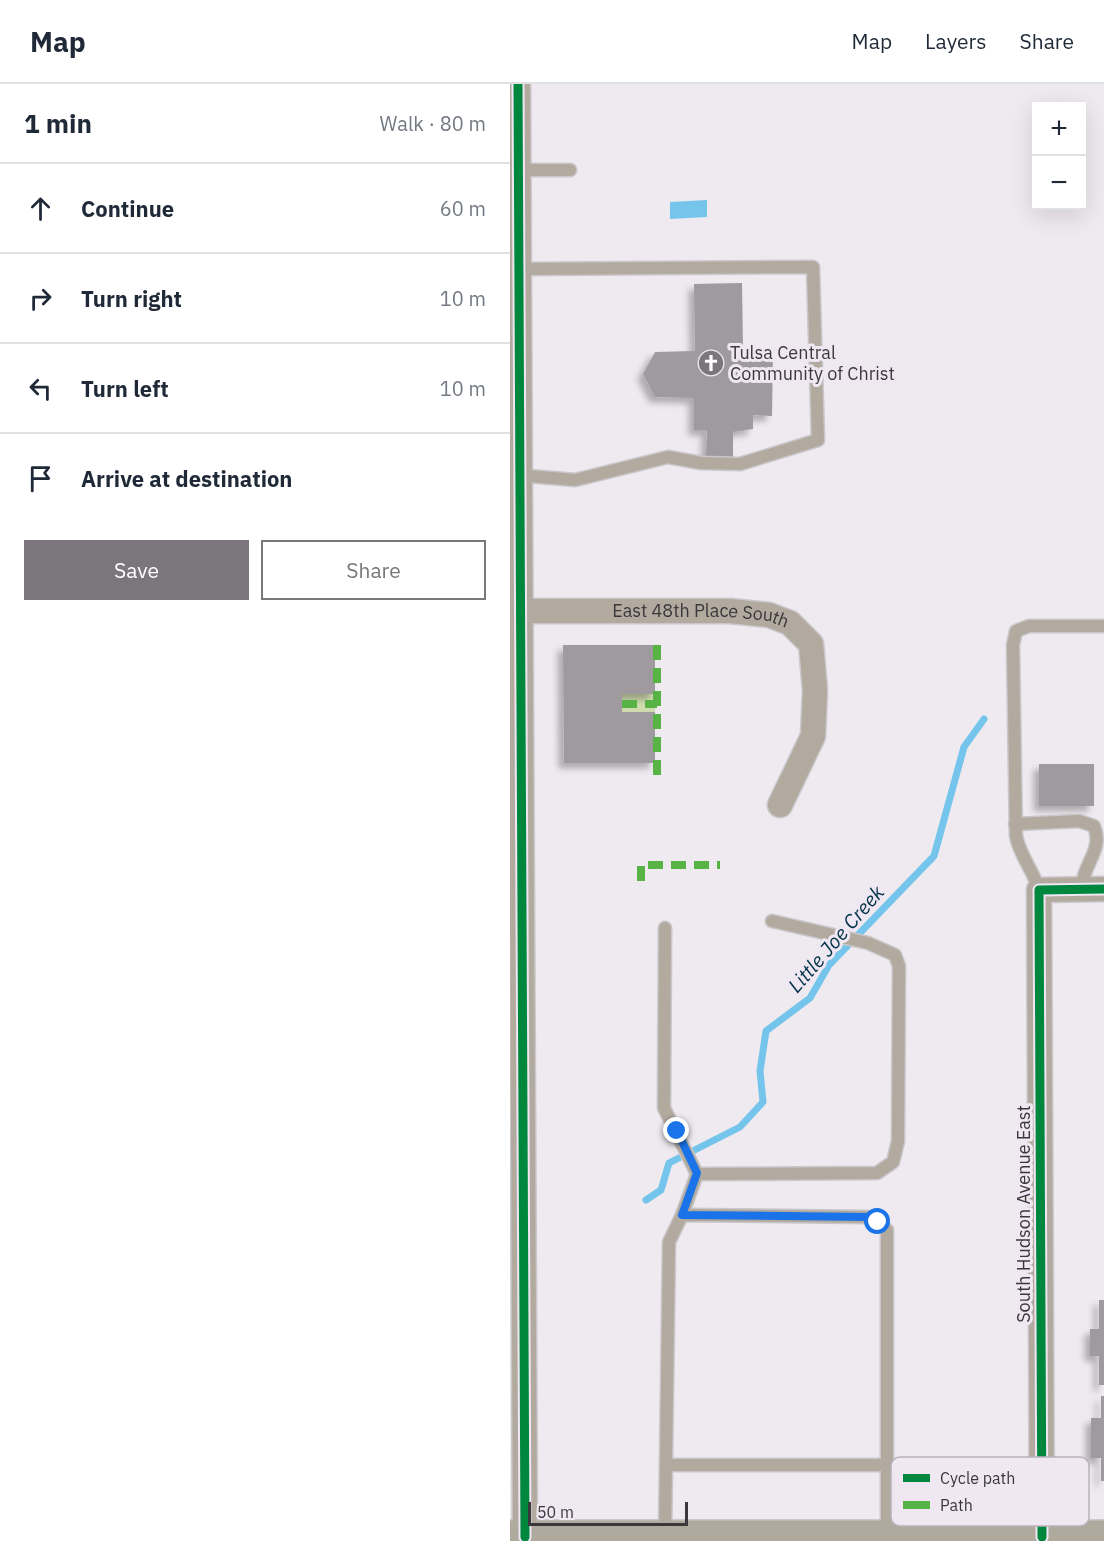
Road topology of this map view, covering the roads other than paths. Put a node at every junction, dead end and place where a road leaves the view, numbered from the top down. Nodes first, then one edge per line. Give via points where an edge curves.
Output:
1 (518, 84) edge
2 (519, 170) junction
3 (570, 170) dead end
4 (519, 269) junction
5 (515, 475) edge
6 (521, 611) junction
7 (1104, 626) edge
8 (780, 806) dead end
9 (1016, 824) junction
10 (516, 871) edge
11 (1093, 889) edge
12 (1039, 890) junction
13 (772, 921) dead end
14 (665, 928) dead end
15 (517, 1076) edge
16 (697, 1173) junction
17 (682, 1215) junction
18 (1042, 1457) edge
19 (666, 1465) junction
20 (887, 1465) junction
21 (1042, 1526) edge
22 (518, 1537) edge
23 (1042, 1537) junction
24 (1104, 1537) edge
25 (665, 1538) junction
26 (887, 1538) junction
27 (741, 1540) edge

1 - 2 street
2 - 3 lane
2 - 4 street
4 - 5 street
4 - 5 lane via 813,267 818,440 740,464 668,457 575,480
5 - 6 street
6 - 8 street, East 48th Place South via 730,611 769,615 790,623 811,644 813,736
6 - 10 street
7 - 9 lane via 1029,626 1016,631
9 - 11 lane via 1078,822 1094,826 1101,845 1084,875
9 - 12 lane via 1018,847
10 - 15 street
11 - 12 street
12 - 18 street, South Hudson Avenue East
13 - 16 lane via 868,943 895,956 899,966 898,1141 893,1162 877,1173
14 - 16 lane via 664,1108
15 - 22 street
16 - 17 lane
17 - 19 lane via 669,1242
17 - 20 lane via 870,1217 886,1230
19 - 20 lane
19 - 25 lane
20 - 26 lane
21 - 23 street, South Hudson Avenue East
22 - 25 main road
23 - 24 main road
23 - 26 main road
25 - 27 main road
26 - 27 main road

